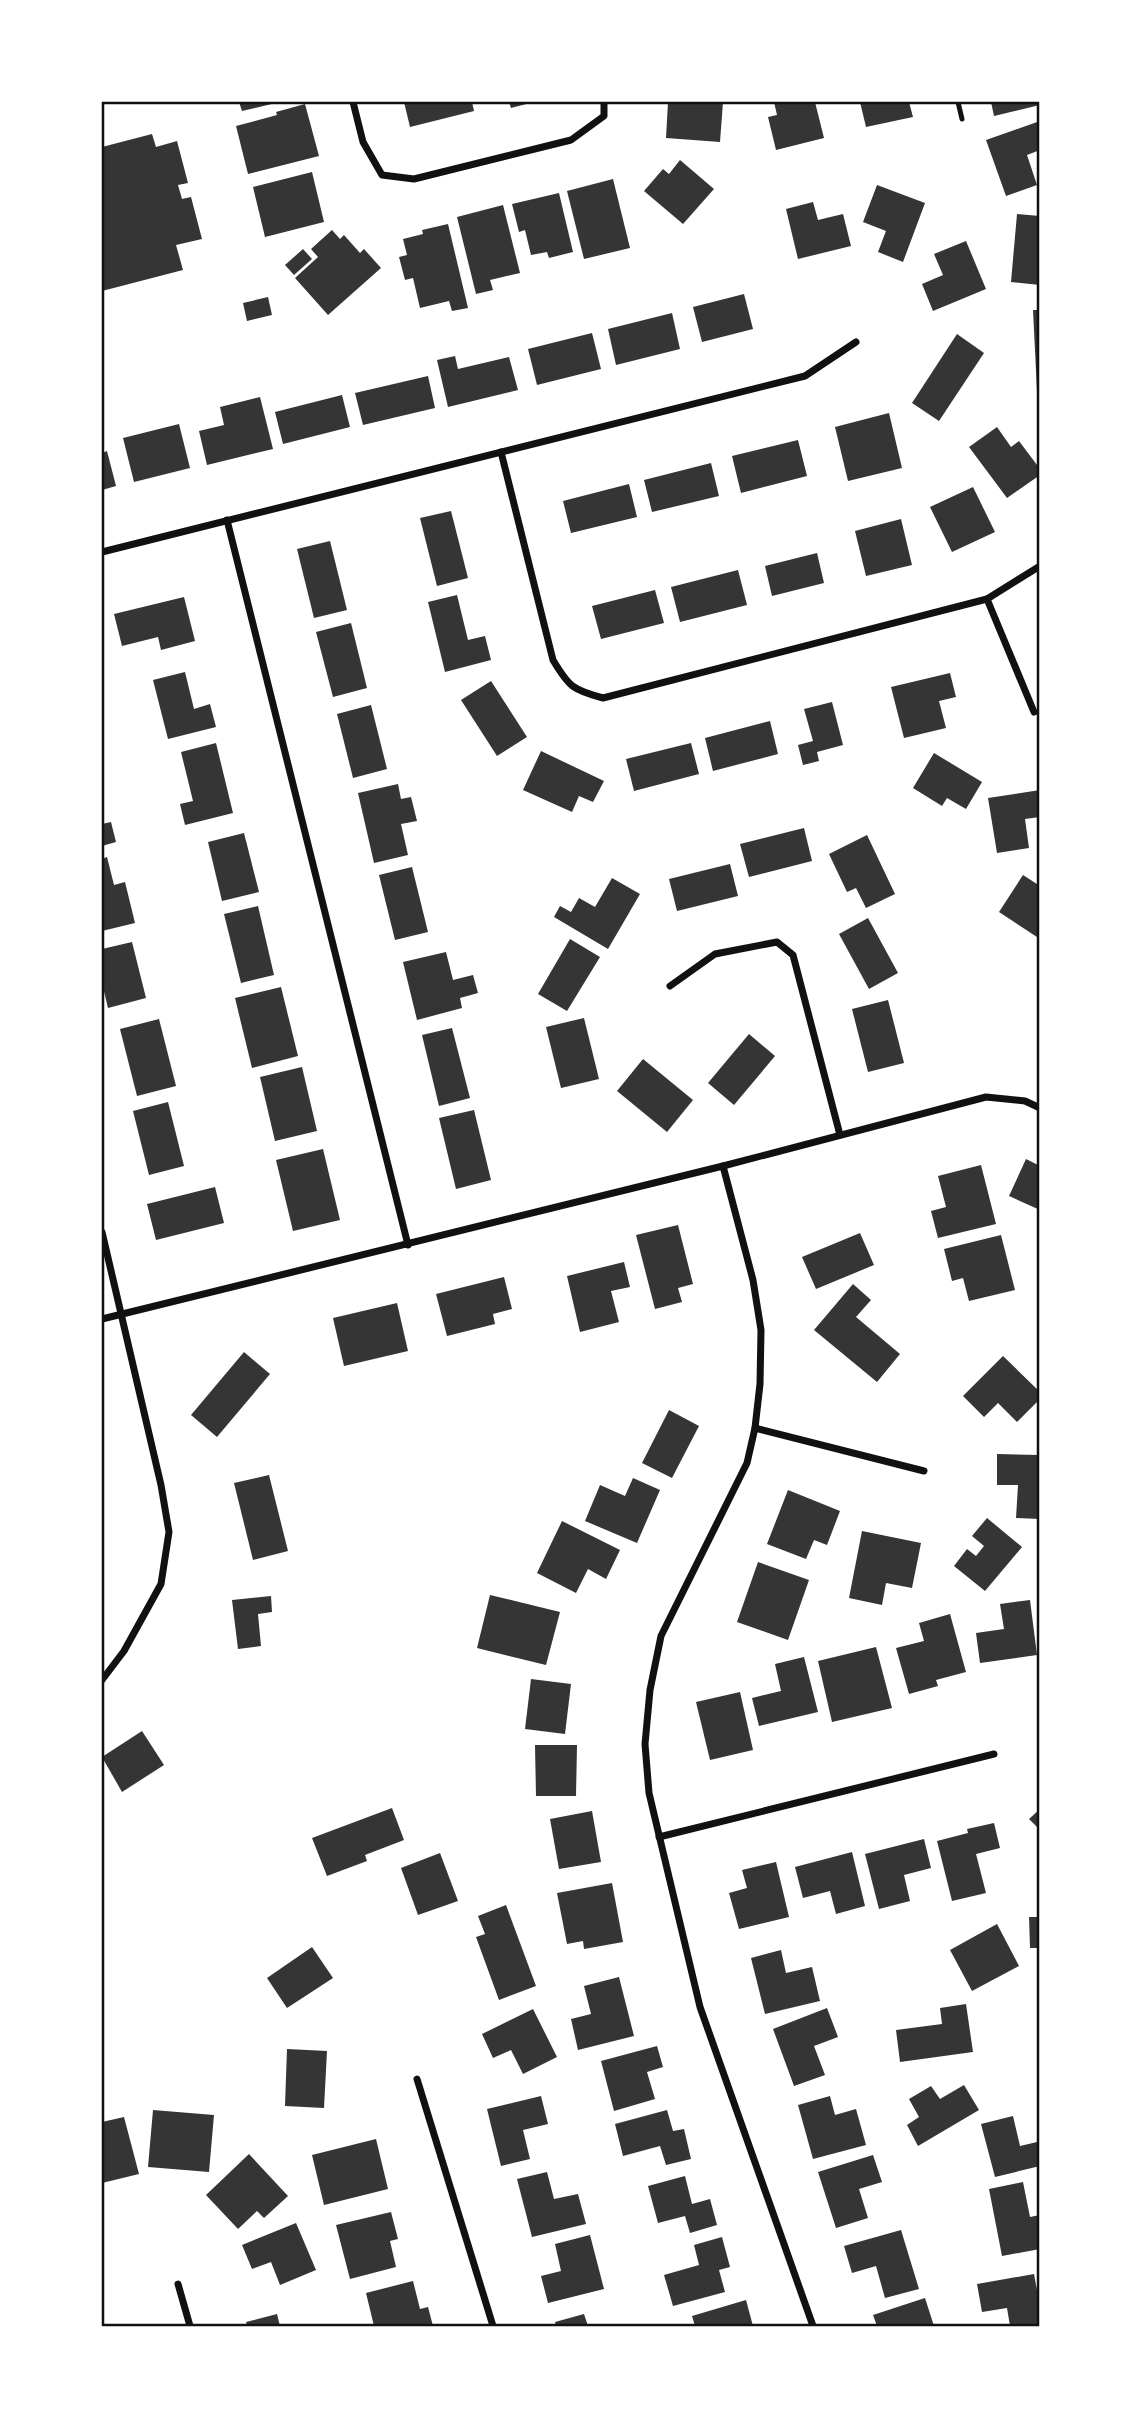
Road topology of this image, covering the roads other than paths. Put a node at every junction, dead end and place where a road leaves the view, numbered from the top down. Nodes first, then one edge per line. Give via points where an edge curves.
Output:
1 (353, 102) edge
2 (604, 102) edge
3 (958, 102) edge
4 (962, 119) dead end
5 (856, 342) dead end
6 (500, 452) junction
7 (227, 520) junction
8 (102, 552) edge
9 (1040, 566) edge
10 (987, 599) junction
11 (1034, 712) dead end
12 (670, 986) dead end
13 (1040, 1108) edge
14 (839, 1135) junction
15 (723, 1166) junction
16 (102, 1232) edge
17 (408, 1245) junction
18 (122, 1314) junction
19 (102, 1319) edge
20 (755, 1428) junction
21 (924, 1471) dead end
22 (102, 1680) edge
23 (994, 1754) dead end
24 (659, 1838) junction
25 (416, 2080) dead end
26 (178, 2284) dead end
27 (190, 2326) edge
28 (493, 2326) edge
29 (813, 2326) edge

1 - 2 street via 363,142 382,175 414,179 571,140 604,116
3 - 4 lane
5 - 6 street via 805,376
6 - 7 street
6 - 10 street via 553,660 576,691 603,698 625,694
7 - 8 street
7 - 17 street
9 - 10 street
10 - 11 street
12 - 14 street via 715,954 778,942 793,955
13 - 14 street via 1025,1101 986,1097
14 - 15 street
15 - 17 street
15 - 20 street via 753,1280 761,1331
16 - 18 street
17 - 18 street
18 - 19 street
18 - 22 street via 169,1532 161,1584 124,1651
20 - 21 street
20 - 24 street via 747,1463 661,1636 645,1744
23 - 24 street
24 - 29 street via 700,2007
25 - 28 street
26 - 27 street

